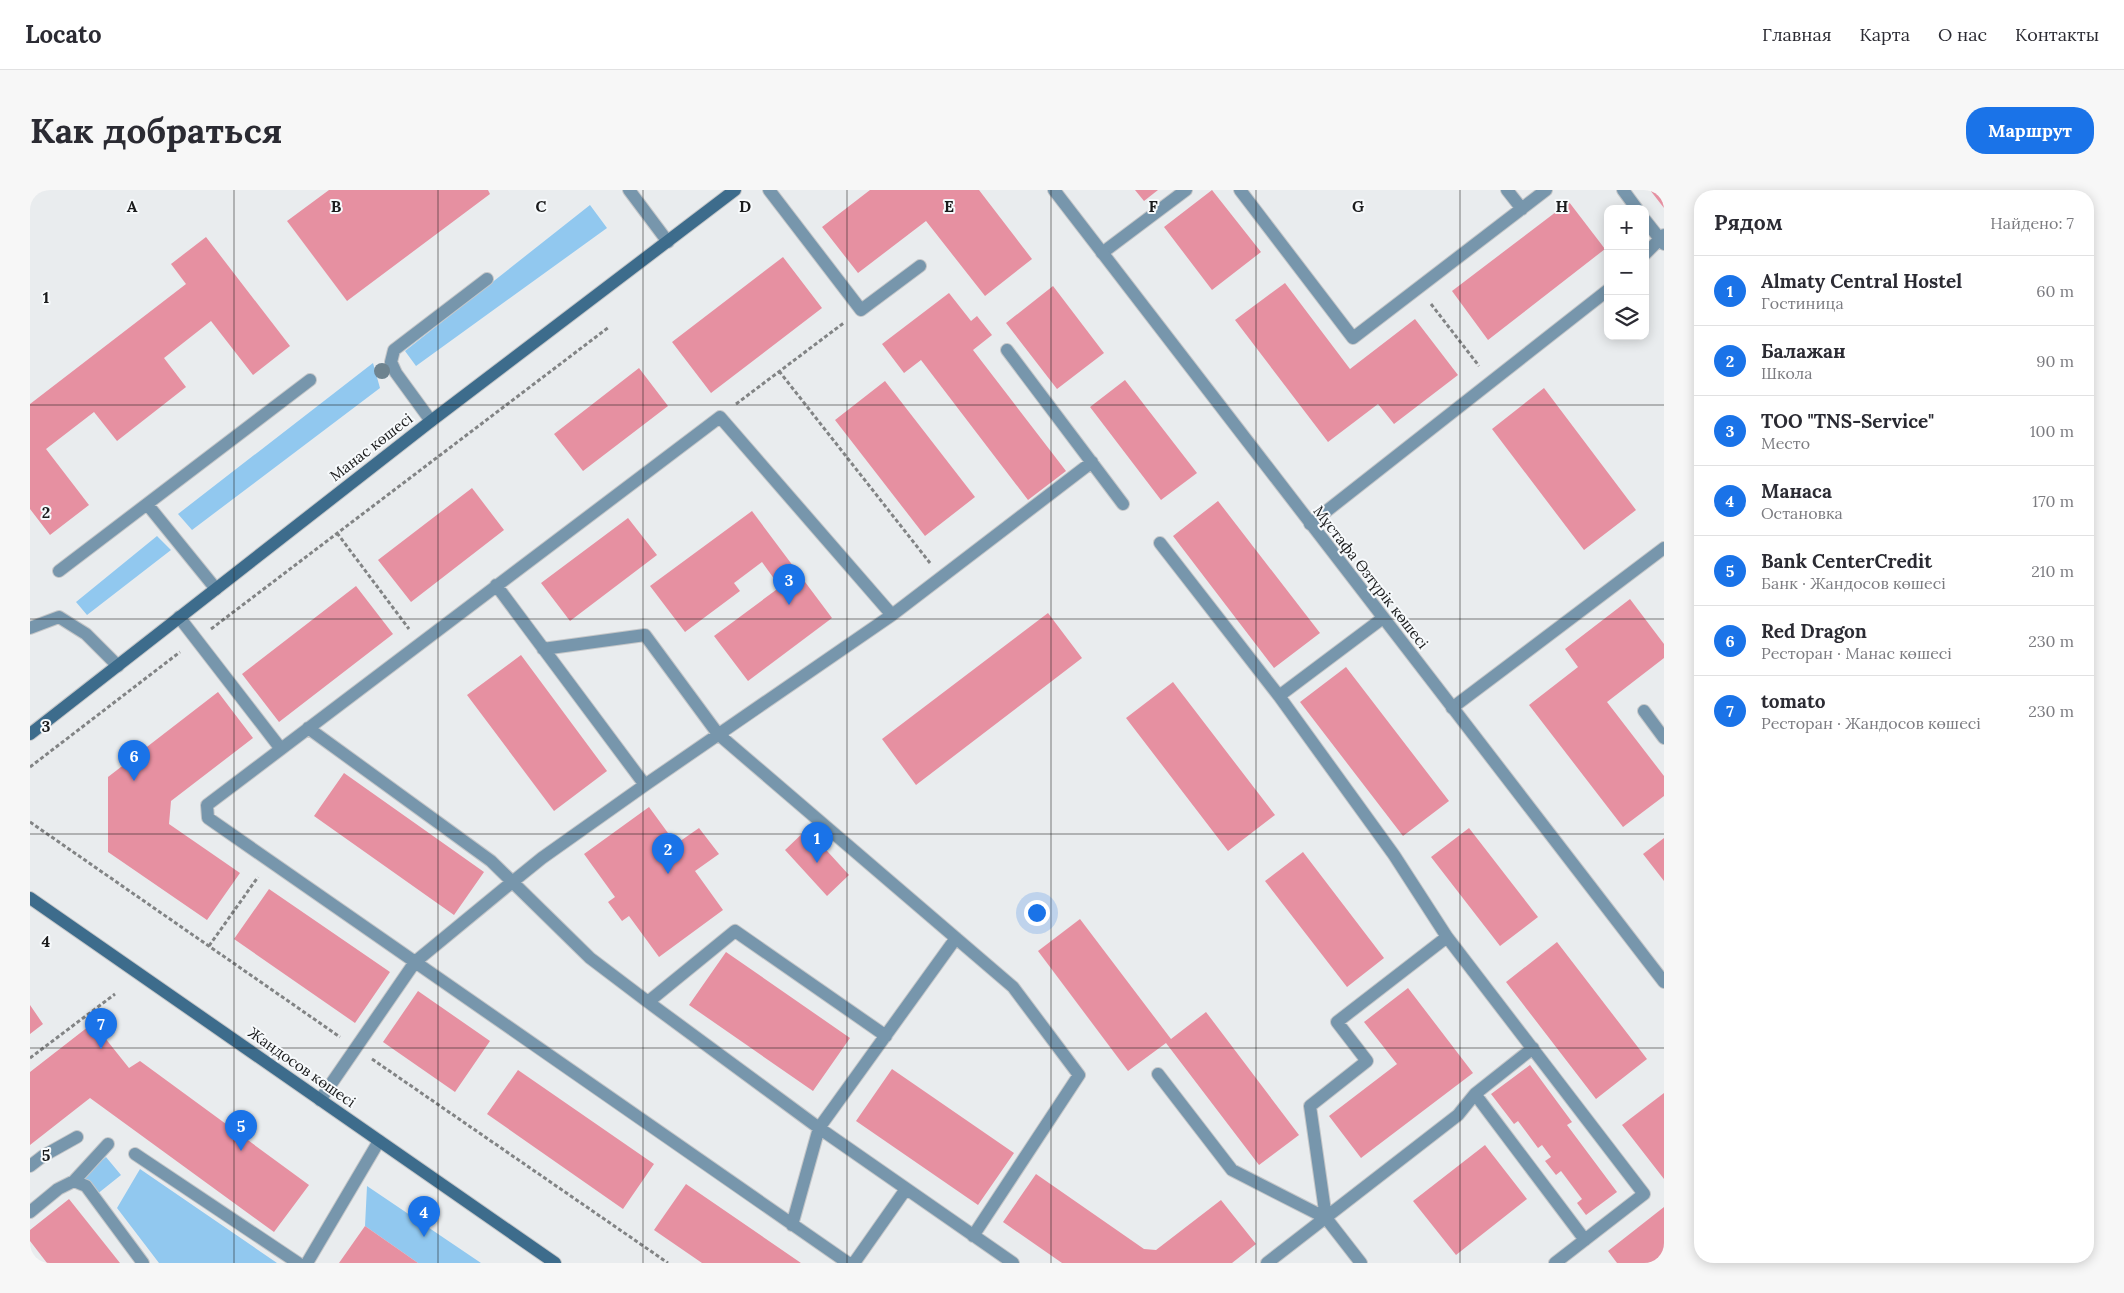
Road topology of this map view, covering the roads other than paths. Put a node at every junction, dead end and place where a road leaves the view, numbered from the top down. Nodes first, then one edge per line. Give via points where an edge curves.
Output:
1 (629, 190) edge
2 (736, 190) edge
3 (769, 190) edge
4 (1054, 190) edge
5 (1186, 190) edge
6 (1240, 190) edge
7 (1507, 190) edge
8 (1546, 190) edge
9 (1623, 190) edge
10 (1634, 205) edge
11 (1522, 209) junction
12 (1649, 224) edge
13 (1663, 239) edge
14 (668, 242) junction
15 (1649, 251) edge
16 (1102, 252) junction
17 (920, 266) dead end
18 (487, 279) dead end
19 (1604, 293) edge
20 (1007, 350) dead end
21 (310, 380) dead end
22 (431, 421) junction
23 (1092, 462) junction
24 (147, 504) junction
25 (1123, 504) dead end
26 (1310, 524) junction
27 (1160, 543) dead end
28 (1664, 548) edge
29 (59, 571) dead end
30 (496, 586) junction
31 (216, 589) junction
32 (892, 615) junction
33 (180, 617) junction
34 (1383, 618) junction
35 (30, 628) edge
36 (543, 649) junction
37 (118, 666) junction
38 (1279, 696) junction
39 (1452, 708) junction
40 (1644, 711) dead end
41 (308, 728) junction
42 (30, 734) edge
43 (718, 734) junction
44 (1664, 738) edge
45 (281, 749) junction
46 (645, 785) junction
47 (511, 883) junction
48 (30, 898) edge
49 (1447, 937) junction
50 (956, 938) junction
51 (415, 962) junction
52 (1664, 982) edge
53 (648, 1002) junction
54 (886, 1036) junction
55 (1533, 1048) junction
56 (1158, 1074) dead end
57 (1475, 1094) junction
58 (320, 1100) junction
59 (819, 1128) junction
60 (77, 1137) dead end
61 (379, 1140) junction
62 (108, 1144) dead end
63 (135, 1154) dead end
64 (30, 1166) edge
65 (74, 1181) junction
66 (906, 1189) junction
67 (30, 1212) edge
68 (1326, 1218) junction
69 (792, 1225) junction
70 (973, 1236) junction
71 (1585, 1240) junction
72 (143, 1263) edge
73 (298, 1263) edge
74 (307, 1263) edge
75 (555, 1263) edge
76 (848, 1263) edge
77 (854, 1263) edge
78 (1013, 1263) edge
79 (1267, 1263) edge
80 (1361, 1263) edge
81 (1556, 1263) edge

1 - 14 street
2 - 14 street, Манас көшесі
3 - 17 street via 861,310
4 - 16 street, Мұстафа Өзтүрік көшесі
5 - 16 street
6 - 11 street via 1353,338
7 - 11 street
8 - 11 street
9 - 10 street
12 - 13 street
13 - 15 street
14 - 22 street, Манас көшесі
16 - 26 street, Мұстафа Өзтүрік көшесі
18 - 22 street via 394,350 391,362 396,373
19 - 26 street
20 - 23 street
21 - 24 street
22 - 31 street, Манас көшесі
23 - 25 street
23 - 32 street
24 - 29 street
24 - 31 street
26 - 34 street, Мұстафа Өзтүрік көшесі
27 - 38 street
28 - 39 street
30 - 32 street via 720,417
30 - 36 street
30 - 41 street
31 - 33 street, Манас көшесі
32 - 43 street
33 - 37 street, Манас көшесі
33 - 45 street
34 - 38 street
34 - 39 street, Мұстафа Өзтүрік көшесі
35 - 37 street via 59,617 86,634
36 - 43 street via 644,635
36 - 46 street
37 - 42 street, Манас көшесі
38 - 49 street via 1394,855
39 - 52 street, Мұстафа Өзтүрік көшесі
40 - 44 street
41 - 45 street
41 - 47 street via 491,861
43 - 46 street
43 - 50 street
45 - 51 street via 207,805 208,818
46 - 47 street
47 - 51 street
47 - 53 street via 590,958
48 - 58 street, Жандосов көшесі
49 - 55 street
49 - 68 street via 1337,1022 1367,1062 1310,1106
50 - 54 street
50 - 70 street via 1013,987 1079,1075
51 - 58 street
51 - 69 street
53 - 54 street via 735,931
53 - 59 street
54 - 59 street
55 - 57 street
55 - 71 street via 1644,1194
56 - 68 street via 1232,1170
57 - 68 street via 1458,1115
57 - 71 street
58 - 61 street, Жандосов көшесі
59 - 66 street
59 - 69 street
60 - 64 street
61 - 74 street
61 - 75 street, Жандосов көшесі
62 - 65 street
63 - 73 street
65 - 67 street via 58,1189
65 - 72 street via 86,1186
66 - 70 street
66 - 77 street
68 - 79 street
68 - 80 street
69 - 76 street
70 - 78 street
71 - 81 street

